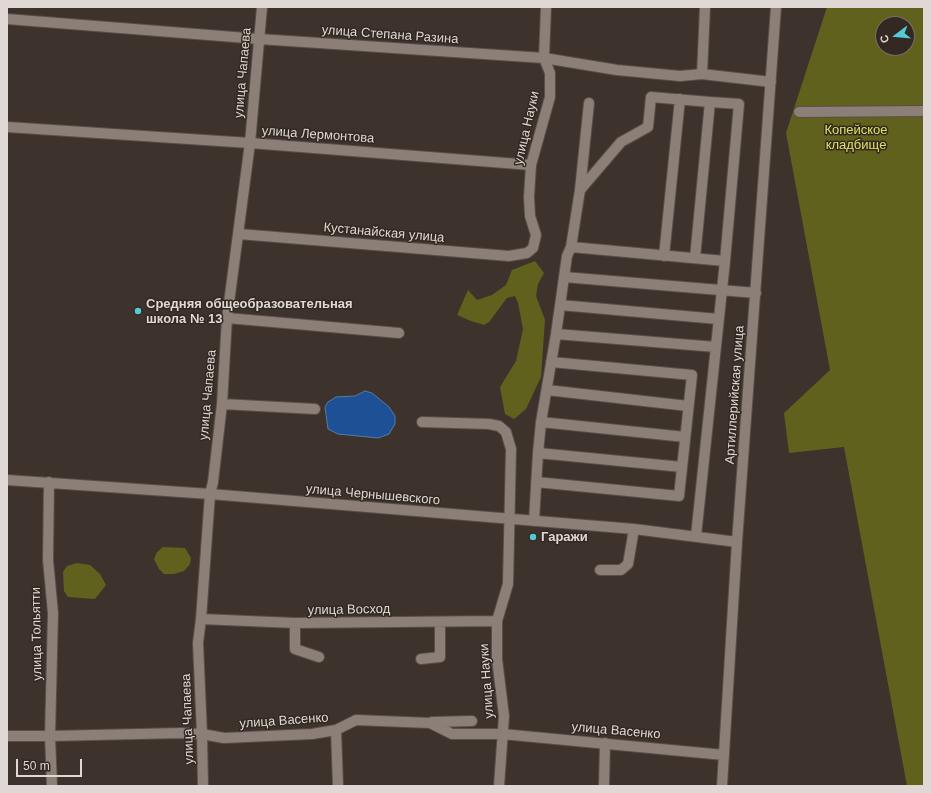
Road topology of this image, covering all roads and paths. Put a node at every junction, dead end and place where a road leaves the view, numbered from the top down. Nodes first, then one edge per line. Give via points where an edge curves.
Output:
1 (262, 7) edge
2 (546, 7) edge
3 (705, 7) edge
4 (776, 7) edge
5 (7, 19) edge
6 (259, 39) junction
7 (544, 58) junction
8 (702, 74) junction
9 (771, 82) junction
10 (680, 99) junction
11 (710, 102) junction
12 (589, 103) dead end
13 (924, 111) edge
14 (799, 112) dead end
15 (7, 127) edge
16 (250, 143) junction
17 (531, 165) junction
18 (580, 190) junction
19 (239, 234) junction
20 (571, 247) junction
21 (527, 253) joint
22 (664, 256) junction
23 (695, 258) junction
24 (724, 261) junction
25 (564, 278) junction
26 (721, 291) junction
27 (756, 293) junction
28 (560, 305) junction
29 (227, 318) junction
30 (718, 318) junction
31 (399, 333) dead end
32 (556, 334) junction
33 (716, 347) junction
34 (551, 362) junction
35 (547, 390) junction
36 (222, 404) junction
37 (688, 406) junction
38 (315, 409) dead end
39 (422, 422) dead end
40 (541, 422) junction
41 (685, 437) junction
42 (538, 453) junction
43 (682, 468) junction
44 (7, 480) edge
45 (49, 482) junction
46 (536, 482) junction
47 (210, 494) junction
48 (509, 519) junction
49 (534, 522) junction
50 (634, 529) junction
51 (696, 536) junction
52 (737, 542) junction
53 (600, 570) dead end
54 (201, 619) junction
55 (497, 621) junction
56 (440, 622) junction
57 (295, 623) junction
58 (319, 657) dead end
59 (421, 659) dead end
60 (472, 721) dead end
61 (430, 722) junction
62 (336, 730) junction
63 (202, 734) junction
64 (502, 734) junction
65 (7, 736) edge
66 (50, 736) junction
67 (605, 743) junction
68 (724, 754) junction
69 (52, 786) edge
70 (203, 786) edge
71 (338, 786) edge
72 (499, 786) edge
73 (604, 786) edge
74 (722, 786) edge

1 - 6 street, улица Чапаева
2 - 7 street, улица Науки
3 - 8 street
4 - 9 street, Артиллерийская улица
5 - 6 street, улица Степана Разина
6 - 7 street, улица Степана Разина
6 - 16 street, улица Чапаева
7 - 8 street, улица Степана Разина via 617,70 680,76
7 - 17 street, улица Науки via 550,73 550,97
8 - 9 street, улица Степана Разина
9 - 27 street, Артиллерийская улица
10 - 11 street
10 - 18 street via 651,97 648,127 621,142
10 - 22 street
11 - 23 street
11 - 24 street via 739,104
12 - 18 street
13 - 14 street
15 - 16 street, улица Лермонтова
16 - 17 street, улица Лермонтова
16 - 19 street, улица Чапаева
17 - 21 street, улица Науки via 530,216 536,235 533,248
18 - 20 street
19 - 21 street, Кустанайская улица via 509,256
19 - 29 street, улица Чапаева
20 - 22 street
20 - 25 street
22 - 23 street
23 - 24 street
24 - 26 street
25 - 26 street
25 - 28 street
26 - 27 street
26 - 30 street
27 - 52 street, Артиллерийская улица
28 - 30 street
28 - 32 street
29 - 31 street
29 - 36 street, улица Чапаева
30 - 33 street
32 - 33 street
32 - 34 street
33 - 51 street
34 - 35 street
34 - 37 street via 692,375
35 - 37 street
35 - 40 street
36 - 38 street
36 - 47 street, улица Чапаева
37 - 41 street
39 - 48 street, улица Науки via 489,424 499,426 506,432 511,449
40 - 41 street
40 - 42 street
41 - 43 street
42 - 43 street
42 - 46 street
43 - 46 street via 679,496
44 - 45 street, улица Чернышевского
45 - 47 street, улица Чернышевского
45 - 66 street, улица Тольятти via 48,560 53,613
46 - 49 street
47 - 48 street, улица Чернышевского
47 - 54 street, улица Чапаева
48 - 49 street, улица Чернышевского
48 - 55 street, улица Науки via 508,584
49 - 50 street, улица Чернышевского
50 - 51 street, улица Чернышевского
50 - 53 street via 628,564 621,570
51 - 52 street, улица Чернышевского
52 - 68 street, Артиллерийская улица
54 - 57 street, улица Восход
54 - 63 street, улица Чапаева via 198,643
55 - 56 street, улица Восход
55 - 64 street, улица Науки via 504,716
56 - 57 street, улица Восход
56 - 59 street via 440,657
57 - 58 street via 295,649
60 - 61 street
61 - 62 street, улица Васенко via 356,720
61 - 64 street, улица Васенко via 452,734
62 - 63 street, улица Васенко via 312,734 224,738
62 - 71 street
63 - 66 street, улица Васенко
63 - 70 street, улица Чапаева
64 - 67 street, улица Васенко
64 - 72 street, улица Науки
65 - 66 street, улица Васенко
66 - 69 street, улица Тольятти
67 - 68 street, улица Васенко
67 - 73 street
68 - 74 street, Артиллерийская улица

